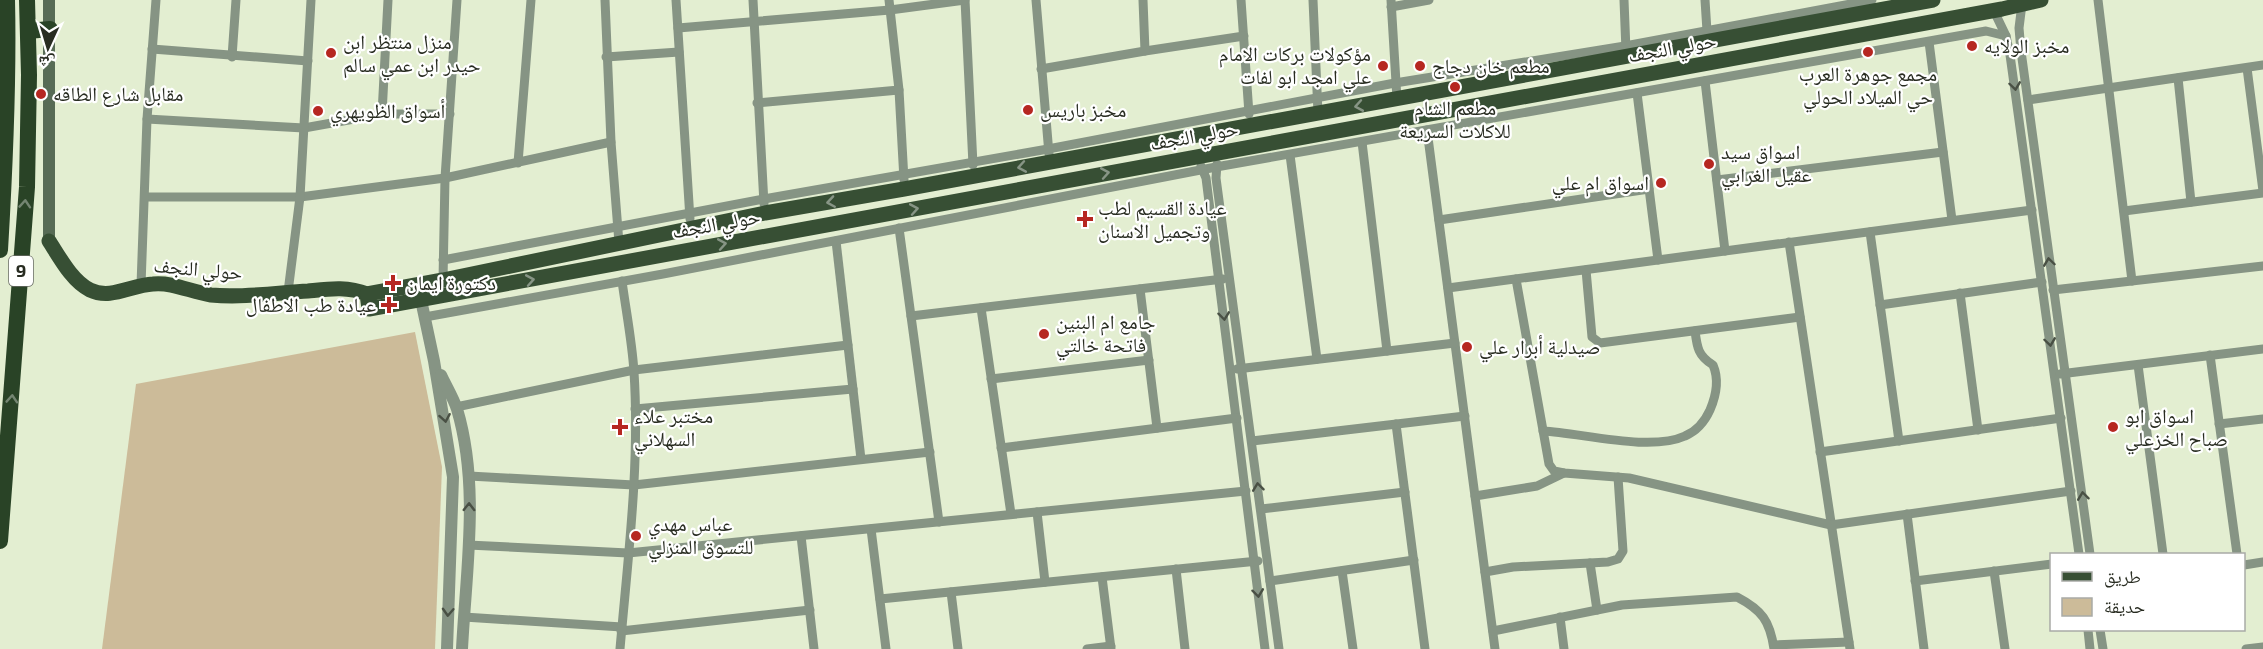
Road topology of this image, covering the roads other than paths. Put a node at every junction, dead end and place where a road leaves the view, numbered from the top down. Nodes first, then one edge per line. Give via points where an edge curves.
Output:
1 (6, 0) edge
2 (27, 0) edge
3 (49, 0) edge
4 (156, 0) edge
5 (236, 0) edge
6 (311, 0) edge
7 (388, 0) edge
8 (457, 0) edge
9 (531, 0) edge
10 (605, 0) edge
11 (676, 0) edge
12 (753, 0) edge
13 (889, 0) edge
14 (965, 0) edge
15 (1036, 0) edge
16 (1143, 0) edge
17 (1241, 0) edge
18 (1313, 0) edge
19 (1429, 0) edge
20 (1624, 0) edge
21 (1705, 0) edge
22 (1872, 0) edge
23 (1933, 0) edge
24 (2041, 0) edge
25 (2098, 0) edge
26 (1391, 4) edge
27 (2022, 4) junction
28 (890, 10) junction
29 (1994, 11) junction
30 (754, 22) junction
31 (1762, 26) junction
32 (678, 28) junction
33 (50, 29) junction
34 (1707, 30) junction
35 (28, 31) junction
36 (1244, 36) junction
37 (2006, 36) junction
38 (1929, 42) junction
39 (152, 49) junction
40 (1145, 51) junction
41 (1626, 51) junction
42 (680, 52) junction
43 (232, 57) junction
44 (606, 57) junction
45 (308, 61) junction
46 (1546, 65) junction
47 (2263, 65) edge
48 (2247, 68) junction
49 (1041, 69) junction
50 (2178, 78) junction
51 (1500, 81) junction
52 (1705, 81) junction
53 (1395, 83) junction
54 (1459, 88) junction
55 (2109, 88) junction
56 (899, 90) junction
57 (1637, 93) junction
58 (1396, 99) junction
59 (2028, 100) junction
60 (1501, 101) junction
61 (757, 103) junction
62 (1317, 106) junction
63 (1464, 108) junction
64 (382, 114) junction
65 (450, 114) junction
66 (1249, 118) junction
67 (147, 119) junction
68 (304, 128) junction
69 (1427, 130) junction
70 (611, 142) junction
71 (1362, 142) junction
72 (1224, 152) junction
73 (1943, 152) junction
74 (1290, 155) junction
75 (1049, 156) junction
76 (518, 163) junction
77 (1198, 164) junction
78 (1216, 167) junction
79 (973, 169) junction
80 (445, 178) junction
81 (1717, 180) junction
82 (904, 182) junction
83 (1649, 189) junction
84 (2263, 192) edge
85 (145, 197) junction
86 (300, 197) junction
87 (2191, 202) junction
88 (764, 206) junction
89 (2032, 210) junction
90 (2124, 211) junction
91 (691, 220) junction
92 (1439, 220) junction
93 (1952, 220) junction
94 (618, 226) junction
95 (899, 228) junction
96 (1870, 232) junction
97 (49, 242) joint
98 (836, 242) junction
99 (1789, 242) junction
100 (619, 243) junction
101 (0, 250) edge
102 (1725, 251) junction
103 (443, 260) junction
104 (1658, 260) junction
105 (2263, 266) edge
106 (1586, 270) junction
107 (1231, 277) junction
108 (1219, 279) junction
109 (1516, 279) junction
110 (443, 280) junction
111 (622, 281) junction
112 (2132, 281) junction
113 (2042, 282) junction
114 (141, 285) junction
115 (1448, 288) junction
116 (1140, 289) junction
117 (2053, 290) junction
118 (288, 292) junction
119 (1960, 293) junction
120 (421, 300) junction
121 (368, 301) junction
122 (1880, 305) junction
123 (981, 308) junction
124 (911, 315) junction
125 (425, 317) junction
126 (1800, 317) junction
127 (1695, 331) junction
128 (1455, 343) junction
129 (848, 345) junction
130 (2263, 349) edge
131 (1387, 351) junction
132 (2210, 355) junction
133 (1317, 359) junction
134 (1149, 360) junction
135 (434, 361) junction
136 (2138, 364) junction
137 (1242, 368) junction
138 (1231, 369) junction
139 (634, 370) junction
140 (2066, 374) junction
141 (2055, 375) junction
142 (991, 380) junction
143 (853, 389) junction
144 (456, 407) junction
145 (635, 409) junction
146 (1465, 416) junction
147 (1237, 418) junction
148 (2061, 418) junction
149 (2263, 419) edge
150 (1396, 424) junction
151 (2219, 424) junction
152 (1157, 428) junction
153 (1978, 430) junction
154 (1543, 431) junction
155 (1252, 441) junction
156 (1899, 441) junction
157 (1001, 447) junction
158 (930, 452) junction
159 (1820, 452) junction
160 (861, 459) junction
161 (1564, 473) junction
162 (469, 476) junction
163 (1618, 477) junction
164 (634, 485) junction
165 (1246, 490) junction
166 (2070, 491) junction
167 (1405, 492) junction
168 (1475, 496) junction
169 (1261, 509) junction
170 (1037, 512) junction
171 (1011, 514) junction
172 (1907, 514) junction
173 (939, 522) junction
174 (1832, 525) junction
175 (871, 529) junction
176 (801, 536) junction
177 (0, 541) edge
178 (468, 545) junction
179 (628, 553) junction
180 (2079, 553) edge
181 (2090, 553) edge
182 (2163, 553) edge
183 (2237, 553) edge
184 (1267, 560) junction
185 (1414, 560) junction
186 (1254, 561) junction
187 (2263, 562) edge
188 (1590, 563) junction
189 (2050, 564) edge
190 (2245, 565) edge
191 (1176, 569) junction
192 (1342, 571) junction
193 (1994, 571) junction
194 (1485, 572) junction
195 (1102, 577) junction
196 (1270, 581) junction
197 (1916, 581) junction
198 (1045, 582) junction
199 (951, 592) junction
200 (880, 599) junction
201 (810, 610) junction
202 (1597, 610) junction
203 (464, 617) junction
204 (1560, 617) junction
205 (622, 629) junction
206 (1493, 631) junction
207 (2088, 631) edge
208 (2100, 631) edge
209 (1850, 646) edge
210 (1111, 647) edge
211 (1774, 647) edge
212 (2263, 647) edge
213 (447, 649) edge
214 (462, 649) edge
215 (620, 649) edge
216 (814, 649) edge
217 (886, 649) edge
218 (958, 649) edge
219 (1087, 649) edge
220 (1185, 649) edge
221 (1265, 649) edge
222 (1279, 649) edge
223 (1353, 649) edge
224 (1425, 649) edge
225 (1495, 649) edge
226 (1564, 649) edge
227 (1924, 649) edge
228 (2005, 649) edge
229 (2090, 649) edge
230 (2103, 649) edge
231 (2246, 649) edge

1 - 101 highway, 9 via 8,120
2 - 35 highway, 9
3 - 33 main road
4 - 39 street
5 - 43 street
6 - 45 street
7 - 64 street
8 - 65 street
9 - 76 street
10 - 44 street
11 - 32 street
12 - 30 street
13 - 28 street
14 - 28 street
14 - 79 street
15 - 49 street
16 - 40 street
17 - 36 street
18 - 62 street
19 - 26 street
20 - 41 street
21 - 34 street
22 - 31 street
23 - 31 main road, حولي النجف
24 - 27 main road, حولي النجف
25 - 55 street
26 - 53 street
27 - 29 main road, حولي النجف
27 - 59 street via 2020,40
28 - 30 street
28 - 56 street
29 - 37 street
29 - 60 main road, حولي النجف
30 - 32 street
30 - 61 street
31 - 34 street
31 - 41 main road, حولي النجف
32 - 42 street
33 - 35 highway
33 - 97 main road
34 - 41 street
177 -> 35 highway, 9 via 27,187
36 - 40 street
36 - 66 street
37 - 38 street via 1986,31
37 -> 89 street
38 - 52 street
38 - 73 street
39 - 43 street
39 - 67 street
40 - 49 street
41 - 46 main road, حولي النجف
42 - 44 street
42 - 91 street
43 - 45 street
44 - 70 street
45 - 68 street
46 - 51 main road, حولي النجف
46 - 53 street
47 - 48 street
48 - 50 street
48 - 84 street
49 - 75 street
50 - 55 street
50 - 87 street
51 - 54 main road, حولي النجف
51 - 60 main road via 1496,91
52 - 57 street
52 - 81 street
53 - 58 street
53 - 62 street
54 - 58 main road, حولي النجف
54 - 63 main road via 1465,99
55 - 59 street
55 - 90 street
56 - 61 street
56 - 82 street
57 - 69 street
57 - 83 street
58 -> 62 main road, حولي النجف
117 -> 59 street
60 - 63 main road, حولي النجف
61 - 88 street
62 - 66 main road, حولي النجف
63 - 72 main road, حولي النجف
64 - 65 street
64 - 68 street
65 - 80 street
66 - 75 main road, حولي النجف
67 - 68 street
67 - 85 street
68 - 86 street
69 - 71 street
69 - 92 street
70 - 76 street
70 - 94 street
71 - 74 street
71 - 131 street
72 - 77 main road, حولي النجف
72 - 78 street
73 - 81 street
73 - 93 street
74 - 78 street
74 - 133 street
75 - 79 main road, حولي النجف
76 - 80 street
77 - 78 street
77 - 95 street
77 - 108 street
120 -> 77 main road, حولي النجف
78 - 107 street
79 - 82 main road, حولي النجف
80 - 86 street
80 - 103 street
81 - 102 street
82 - 88 main road, حولي النجف
83 - 92 street
83 - 104 street
84 - 87 street
85 - 86 street
85 - 114 street
86 - 118 street
87 - 90 street
88 - 91 main road, حولي النجف
89 - 93 street
89 - 113 street
90 - 112 street
91 - 94 street
91 - 100 main road, حولي النجف
92 - 115 street
93 - 96 street
94 - 100 street
94 - 103 street
95 - 98 street
95 - 124 street
96 - 99 street
96 - 122 street
97 - 114 main road, حولي النجف via 76,280 88,289 111,293
98 - 111 street
98 - 129 street
99 - 102 street
99 - 126 street
100 - 110 main road, حولي النجف
102 - 104 street
103 - 110 street
104 - 106 street
105 - 112 street
106 - 109 street
106 - 127 street via 1595,341
107 - 108 street
107 - 137 street
108 - 116 street
108 -> 138 street
109 - 115 street
109 - 154 street
110 - 121 main road, حولي النجف
111 - 125 street
111 - 139 street
112 - 117 street
113 - 119 street
113 -> 141 street
114 - 118 main road, حولي النجف via 168,284 219,295
115 - 128 street
116 - 123 street
116 - 134 street
117 - 140 street
118 - 121 main road, حولي النجف via 347,289
119 - 122 street
119 - 153 street
120 - 121 main road, حولي النجف
120 - 125 street
122 - 156 street
123 - 124 street
123 - 142 street
124 - 158 street
125 - 135 street
126 - 127 street
126 - 159 street
127 - 154 street via 1698,350 1713,365 1717,384 1708,414 1692,432 1669,441 1643,442
128 - 131 street
128 - 146 street
129 - 139 street
129 - 143 street
130 - 132 street
131 - 133 street
132 - 136 street
132 - 151 street
133 - 137 street
134 - 142 street
134 - 152 street
135 - 144 street
135 -> 213 street via 453,477
136 - 140 street
136 - 182 street
137 - 138 street
137 - 155 street
138 - 147 street
139 - 144 street
139 - 145 street
140 - 141 street
181 -> 140 street
141 - 148 street
142 - 157 street
143 - 145 street
143 - 160 street
144 - 162 street
145 - 164 street
146 - 150 street
146 - 168 street
147 - 152 street
147 - 165 street
148 - 153 street
148 - 166 street
149 - 151 street
150 - 155 street
150 - 167 street
151 - 183 street
152 - 157 street
153 - 156 street
154 - 161 street via 1549,464 1554,471
169 -> 155 street
156 - 159 street
157 - 171 street
158 - 160 street
158 - 173 street
159 - 174 street
160 - 164 street
161 - 163 street
161 - 168 street via 1537,486
162 - 164 street
178 -> 162 street
163 - 174 street
163 - 188 street via 1623,551 1618,559
164 - 179 street
165 - 170 street
165 - 186 street
166 - 172 street
166 - 180 street
167 - 169 street
167 - 185 street
168 - 194 street
169 - 184 street
170 - 171 street
170 - 198 street
171 - 173 street
172 - 174 street
172 - 197 street
173 - 175 street
174 - 209 street
175 - 176 street
175 - 200 street
176 - 179 street
176 - 201 street
178 - 179 street
178 - 203 street
179 - 205 street
184 - 186 street
184 - 196 street
185 - 192 street
185 - 224 street
186 - 191 street
186 -> 221 street
187 - 190 street
188 - 194 street
188 - 202 street
189 - 193 street
191 - 195 street
191 - 220 street
192 - 196 street
192 - 223 street
193 - 197 street
193 - 228 street
194 - 206 street
195 - 198 street
195 - 210 street
196 - 222 street
197 - 227 street
198 - 199 street
199 - 200 street
199 - 218 street
200 - 217 street
201 - 205 street
201 - 216 street
202 - 204 street
202 - 211 street via 1737,597 1754,605 1764,618
203 - 205 street
203 - 214 street
204 - 206 street
204 - 226 street
205 - 215 street
206 - 225 street
207 - 229 street
208 - 230 street
209 - 211 street
210 - 219 street
212 - 231 street

